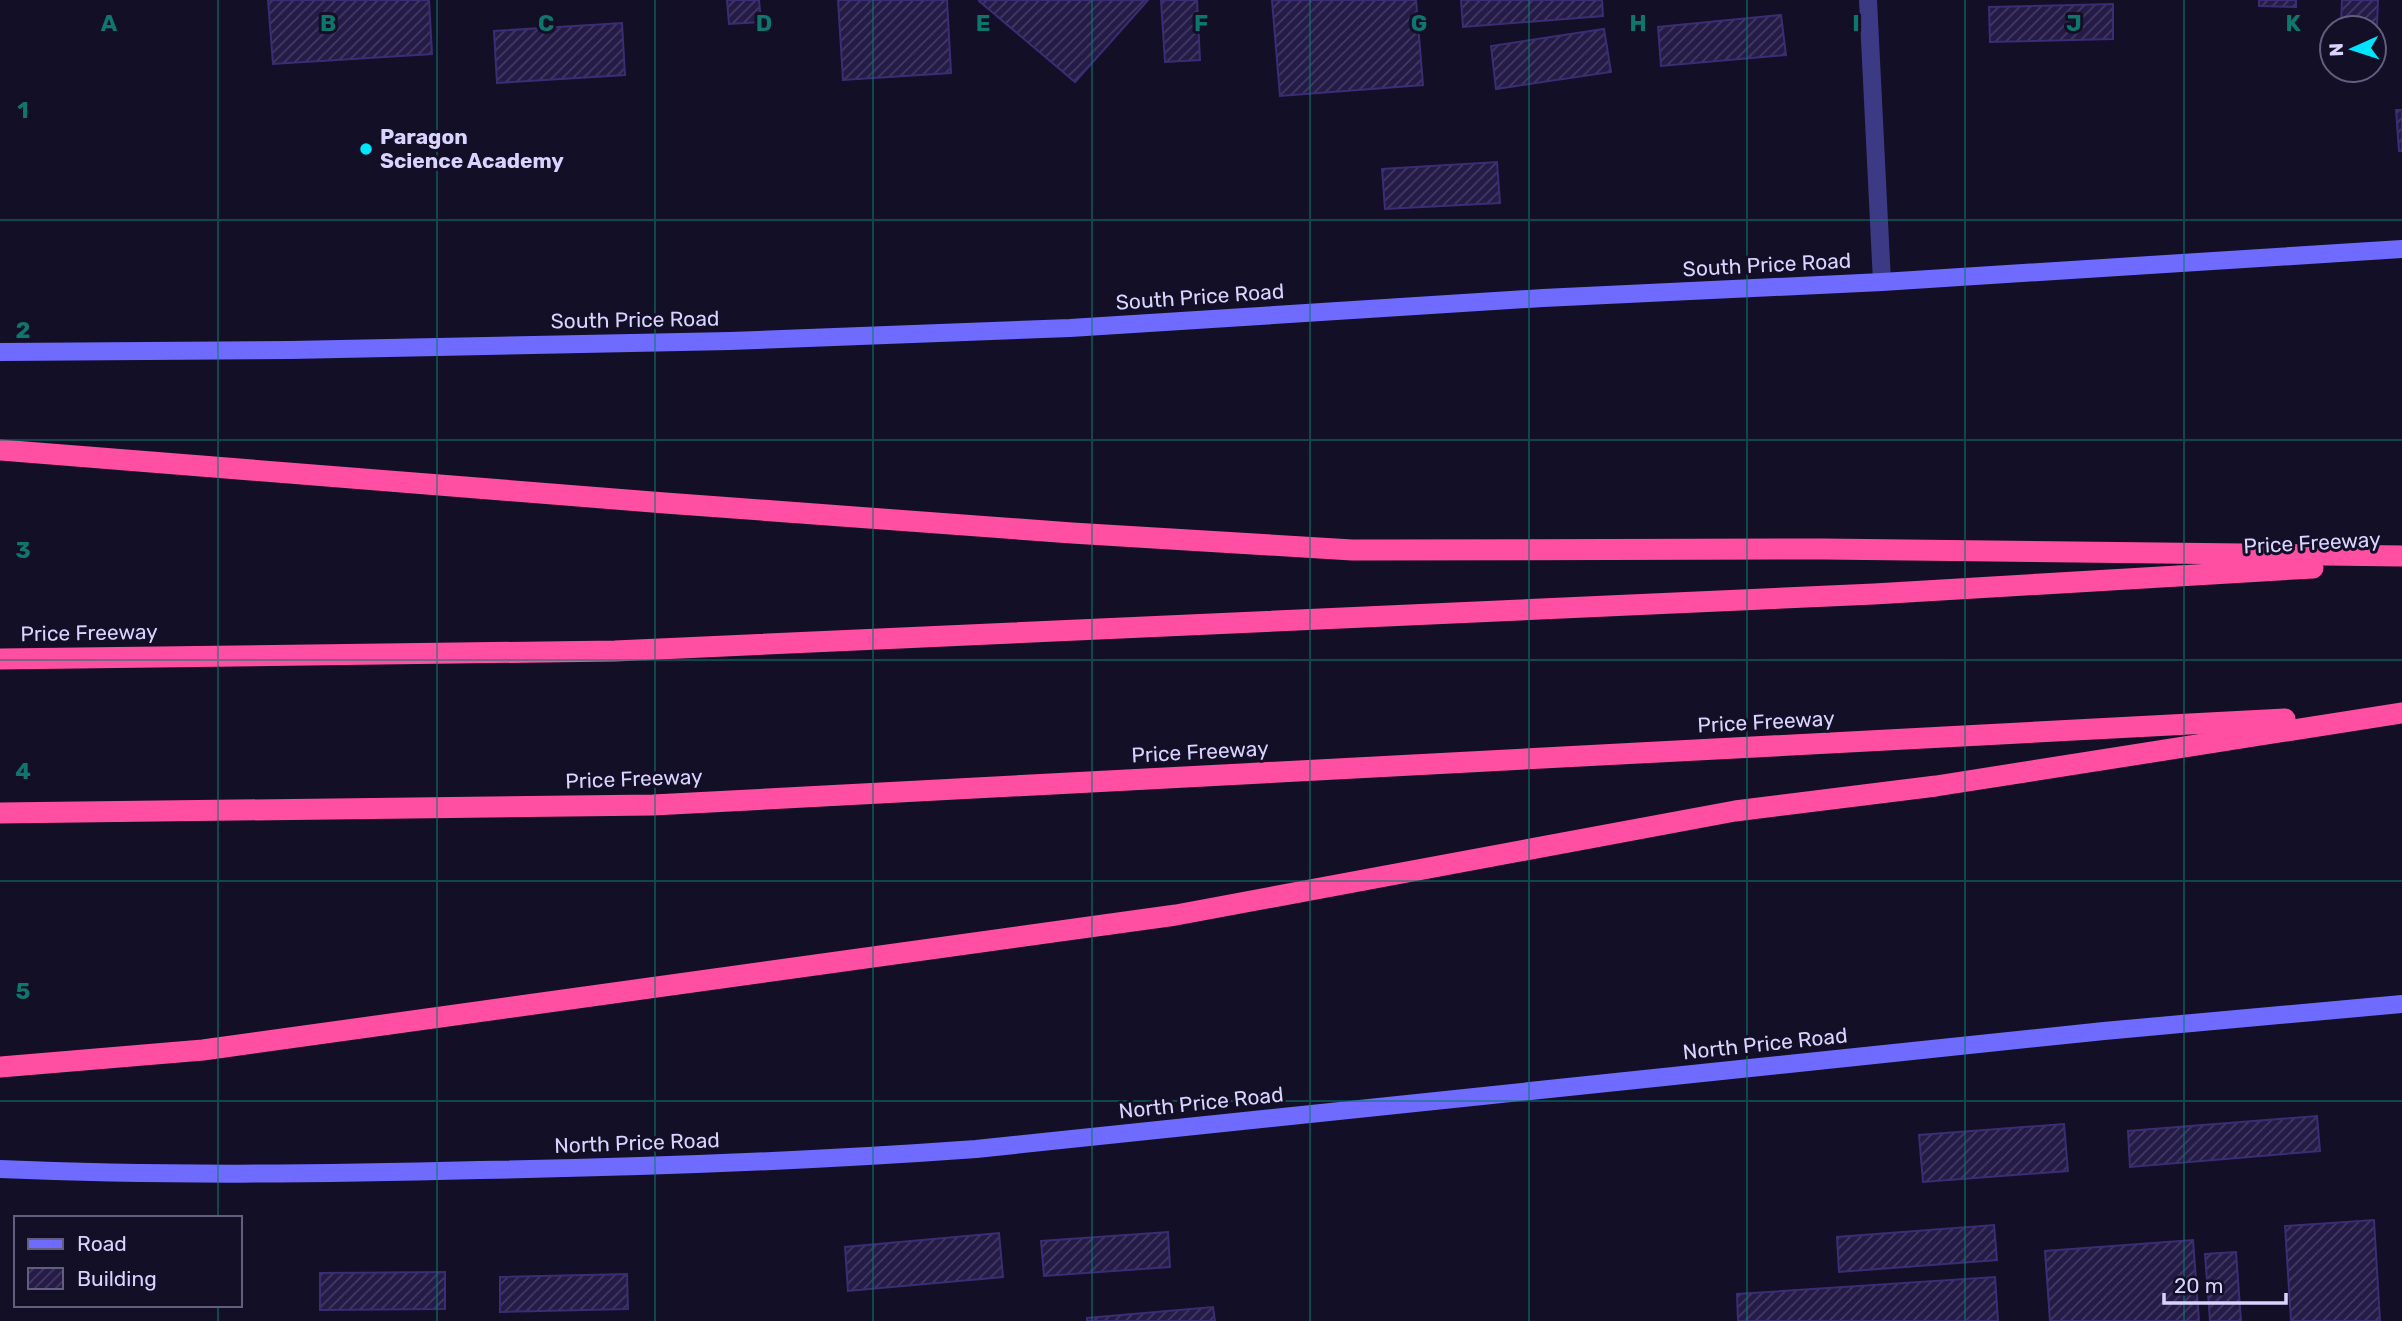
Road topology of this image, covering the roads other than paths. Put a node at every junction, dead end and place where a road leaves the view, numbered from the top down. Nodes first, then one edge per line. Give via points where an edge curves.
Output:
1 (1868, 0) edge
2 (2402, 249) edge
3 (1882, 282) junction
4 (0, 352) edge
5 (0, 450) edge
6 (2402, 556) edge
7 (2402, 562) edge
8 (0, 659) edge
9 (2401, 713) edge
10 (0, 813) edge
11 (2402, 1004) edge
12 (0, 1067) edge
13 (0, 1169) edge

1 - 3 lane
2 - 3 main road, South Price Road
3 - 4 main road, South Price Road via 1070,328 730,341
5 - 6 highway via 665,503 1352,550 1823,549
7 - 8 highway, Price Freeway via 1874,594 615,651
9 - 10 highway, Price Freeway via 653,805
9 - 12 highway via 1937,786 1735,811 1176,915 203,1050
11 - 13 main road, North Price Road via 872,1157 276,1174

